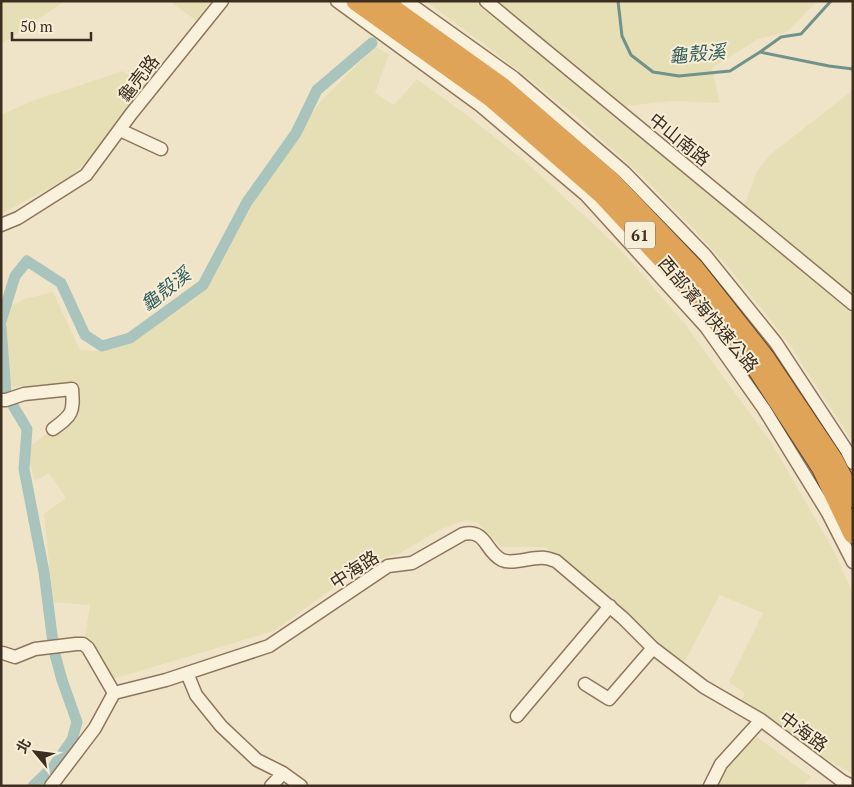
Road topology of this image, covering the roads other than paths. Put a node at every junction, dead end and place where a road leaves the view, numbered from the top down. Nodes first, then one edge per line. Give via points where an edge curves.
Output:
1 (222, 1) edge
2 (337, 1) edge
3 (356, 1) edge
4 (382, 1) edge
5 (406, 1) edge
6 (486, 1) edge
7 (120, 130) junction
8 (161, 149) dead end
9 (1, 225) edge
10 (853, 304) edge
11 (1, 400) edge
12 (52, 429) dead end
13 (853, 463) edge
14 (853, 498) edge
15 (853, 534) edge
16 (853, 562) edge
17 (610, 606) junction
18 (653, 648) junction
19 (2, 652) edge
20 (187, 673) junction
21 (585, 684) dead end
22 (114, 693) junction
23 (517, 716) dead end
24 (761, 720) junction
25 (283, 772) junction
26 (51, 786) edge
27 (271, 786) edge
28 (301, 786) edge
29 (710, 786) edge
30 (852, 786) edge

1 - 7 street, 龜壳路
2 - 16 street via 481,106 586,195 706,327 764,409 828,513
3 - 15 highway, 西部濱海快速公路 / 61 via 492,98 602,194 756,367 821,467
4 - 14 highway, 西部濱海快速公路 / 61 via 502,86 612,182 695,268 765,358 834,461
5 - 13 street via 514,78 624,172 692,242 776,343
6 - 10 street, 中山南路
7 - 8 street, 龜壳路
7 - 9 street, 龜壳路 via 81,180
11 - 12 street via 72,388 74,408
17 - 18 street, 中海路
17 - 20 street, 中海路 via 556,561 546,558 504,561 481,536 463,534 412,563 388,566 269,646
17 - 23 street
18 - 21 street via 609,699
18 - 24 street, 中海路 via 704,687
19 - 22 street via 15,657 35,649 83,644
20 - 22 street, 中海路
20 - 25 street via 196,695 221,726 257,760
22 - 26 street via 95,728
24 - 29 street, 中海路 via 722,764
24 - 30 street, 中海路
25 - 27 street
25 - 28 street

